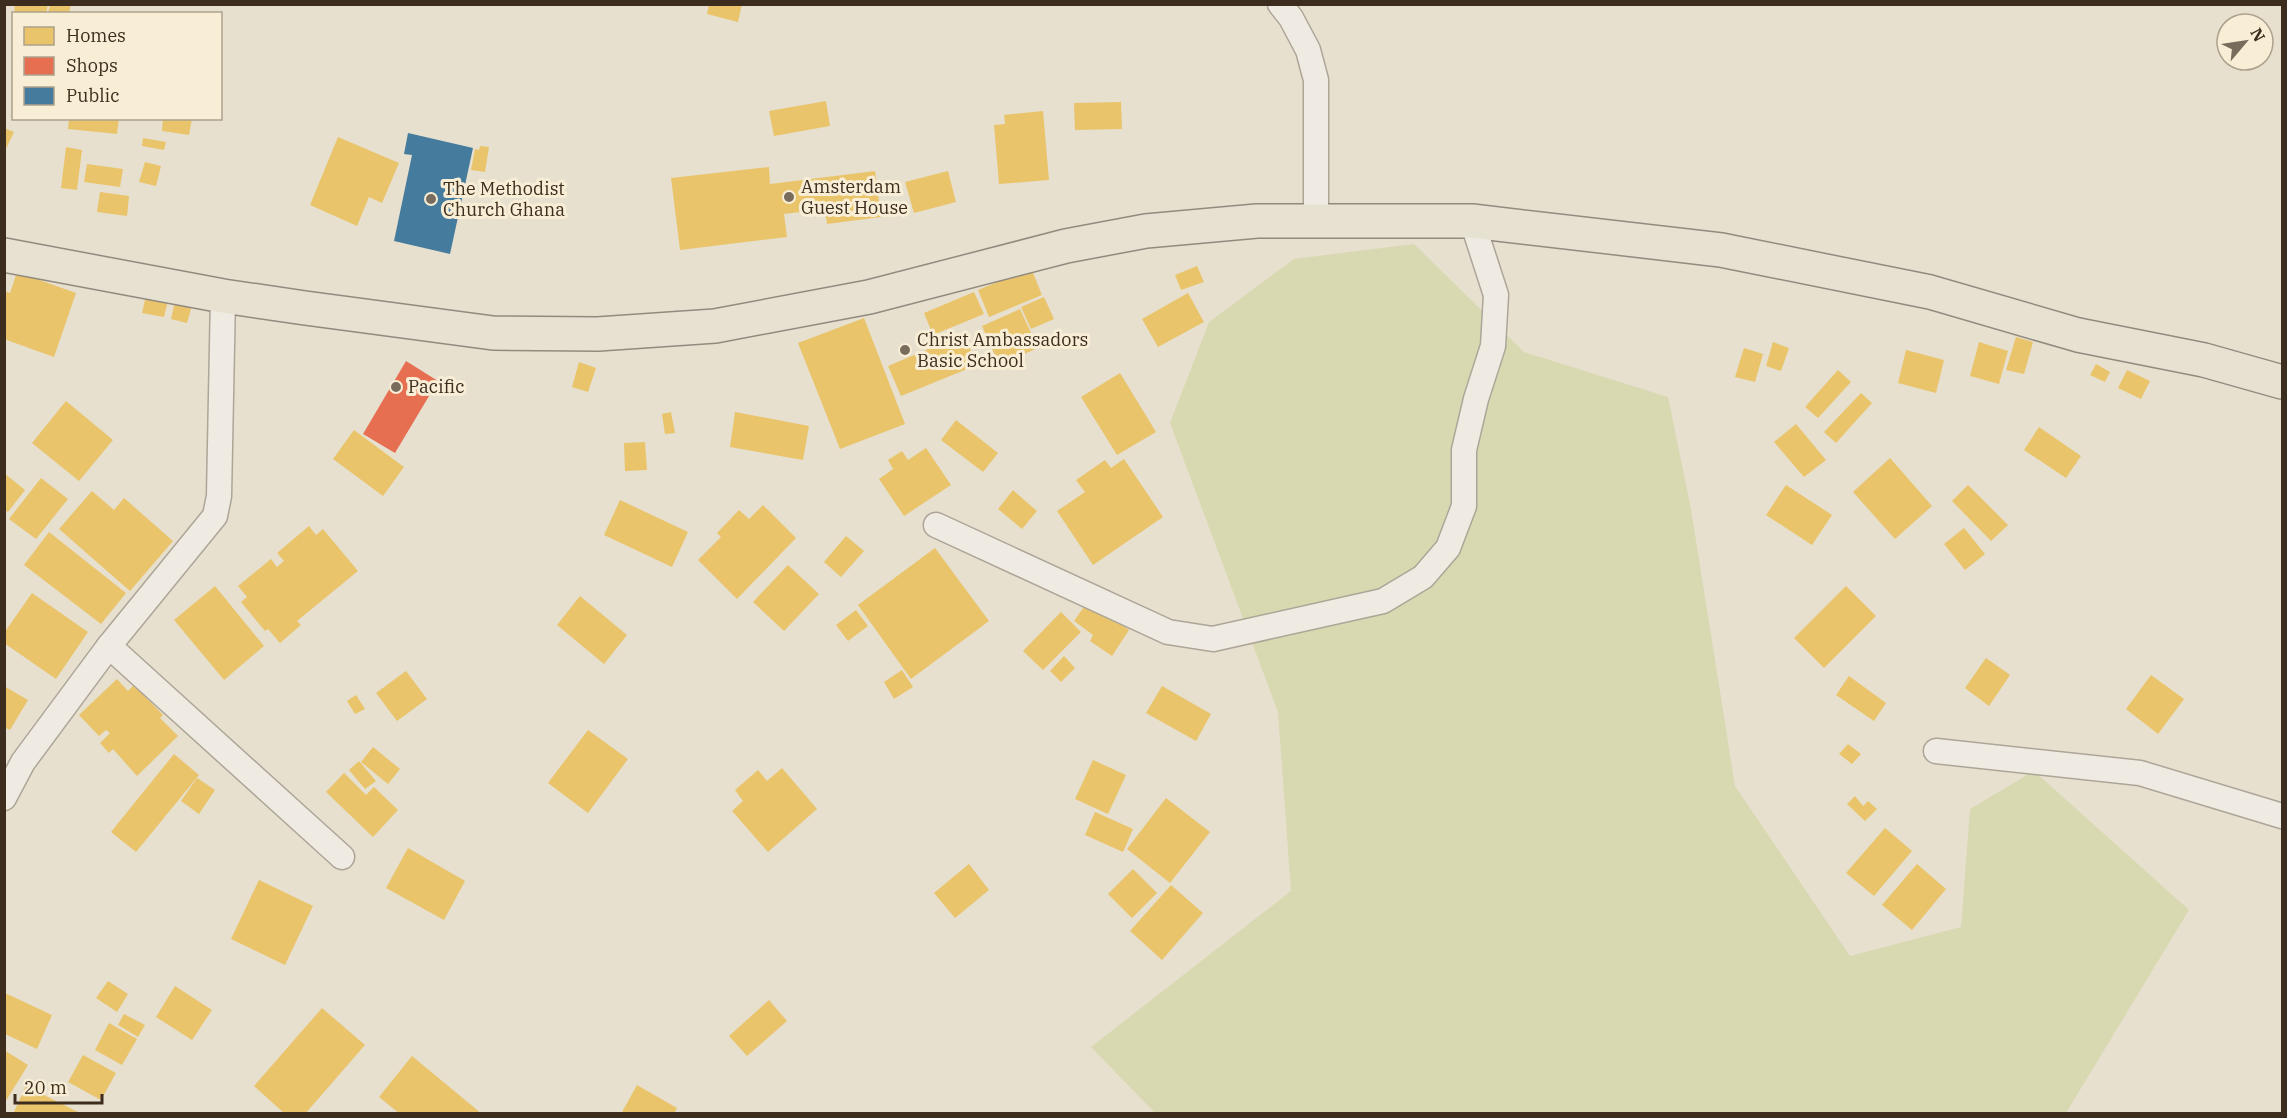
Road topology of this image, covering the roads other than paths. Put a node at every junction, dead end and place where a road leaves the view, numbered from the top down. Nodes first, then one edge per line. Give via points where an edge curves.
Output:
1 (1280, 4) edge
2 (1472, 221) junction
3 (1316, 222) junction
4 (4, 255) edge
5 (223, 296) junction
6 (2283, 382) edge
7 (936, 525) dead end
8 (109, 646) junction
9 (1936, 751) dead end
10 (4, 798) edge
11 (2283, 816) edge
12 (342, 858) dead end

1 - 3 street via 1308,50 1316,80
2 - 3 main road
2 - 6 main road via 1721,250 1930,292 2078,335 2204,360
2 - 7 street via 1496,295 1492,345 1464,450 1464,507 1448,548 1423,578 1383,601 1213,639 1168,632
3 - 5 main road via 1257,221 1146,231 1066,246 869,297 715,326 598,334 493,333
4 - 5 main road
5 - 8 street via 219,496 215,516
8 - 10 street via 23,762
8 - 12 street
9 - 11 street via 2140,773

